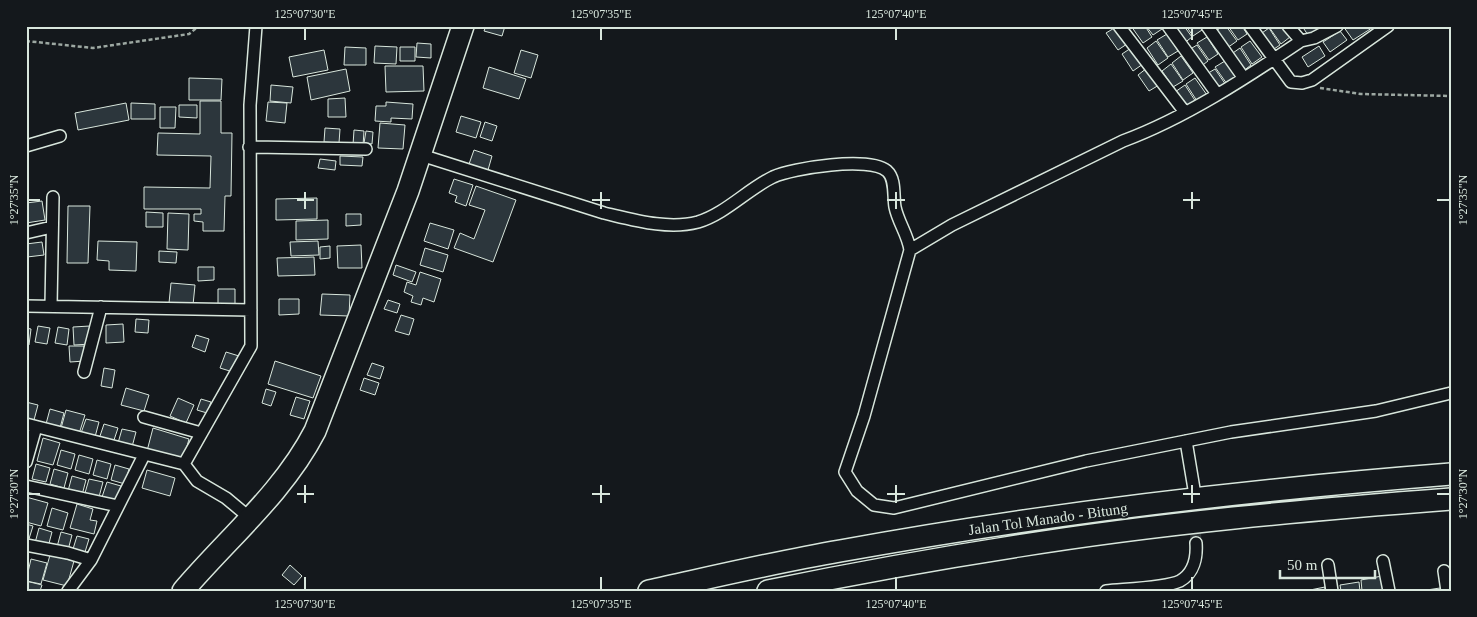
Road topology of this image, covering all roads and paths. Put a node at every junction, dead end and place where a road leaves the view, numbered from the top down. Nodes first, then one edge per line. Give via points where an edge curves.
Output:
1 (199, 26) edge
2 (256, 26) edge
3 (463, 26) edge
4 (1119, 26) edge
5 (1168, 26) edge
6 (1207, 26) edge
7 (1250, 26) edge
8 (1288, 26) edge
9 (1336, 26) edge
10 (1388, 26) edge
11 (26, 41) edge
12 (1301, 41) junction
13 (1272, 58) junction
14 (1243, 77) junction
15 (1302, 83) junction
16 (1216, 94) junction
17 (1451, 96) edge
18 (1184, 112) junction
19 (60, 136) dead end
20 (26, 146) edge
21 (249, 147) junction
22 (366, 149) dead end
23 (422, 154) junction
24 (53, 197) dead end
25 (52, 227) junction
26 (26, 233) edge
27 (910, 250) junction
28 (26, 306) edge
29 (51, 306) junction
30 (101, 307) junction
31 (251, 310) junction
32 (84, 372) dead end
33 (1451, 393) edge
34 (144, 417) dead end
35 (31, 426) edge
36 (201, 433) junction
37 (1186, 440) junction
38 (144, 455) junction
39 (26, 462) edge
40 (184, 464) junction
41 (1451, 474) edge
42 (26, 486) edge
43 (1194, 489) tunnel mouth
44 (1451, 499) edge
45 (118, 506) junction
46 (250, 518) junction
47 (1196, 543) tunnel mouth
48 (26, 545) edge
49 (91, 560) junction
50 (1383, 561) dead end
51 (1328, 565) dead end
52 (1444, 571) dead end
53 (68, 591) edge
54 (183, 591) edge
55 (649, 591) edge
56 (768, 591) edge
57 (1106, 591) edge
58 (1332, 591) edge
59 (1389, 591) edge
60 (1447, 591) edge

1 - 11 path via 189,34 93,48
2 - 21 street
3 - 23 highway
4 - 18 street
5 - 16 street
6 - 14 street
7 - 13 street
8 - 12 street
9 - 12 street
10 - 15 street via 1312,80
12 - 13 street
13 - 14 street
13 - 15 street via 1291,82
14 - 16 street
15 - 17 path via 1361,94
16 - 18 street
18 - 27 street via 952,225
19 - 20 street
21 - 22 street
21 - 31 street
23 - 27 street via 604,213 674,225 698,222 772,178 788,172 867,164 892,176 897,217
23 - 46 highway via 320,420 300,456
24 - 25 street
25 - 26 street
25 - 29 street
27 - 37 street via 845,472 857,491 874,505 894,508
28 - 29 street
29 - 30 street
30 - 31 street
30 - 32 street
31 - 36 street via 249,352
33 - 37 street via 1376,411
34 - 36 street
35 - 38 street
35 - 39 street
36 - 40 street
37 - 43 street
38 - 40 street
38 - 45 street
40 - 46 street via 197,481 226,498
41 - 55 highway, Jalan Tol Manado - Bitung via 1334,484 1016,522 839,551
42 - 45 street
44 - 56 highway, Jalan Tol Manado - Bitung via 1178,524 1018,546
45 - 49 street
46 - 54 highway
47 - 57 street via 1197,557 1181,580
48 - 49 street
49 - 53 street
50 - 59 street
51 - 58 street
52 - 60 street

